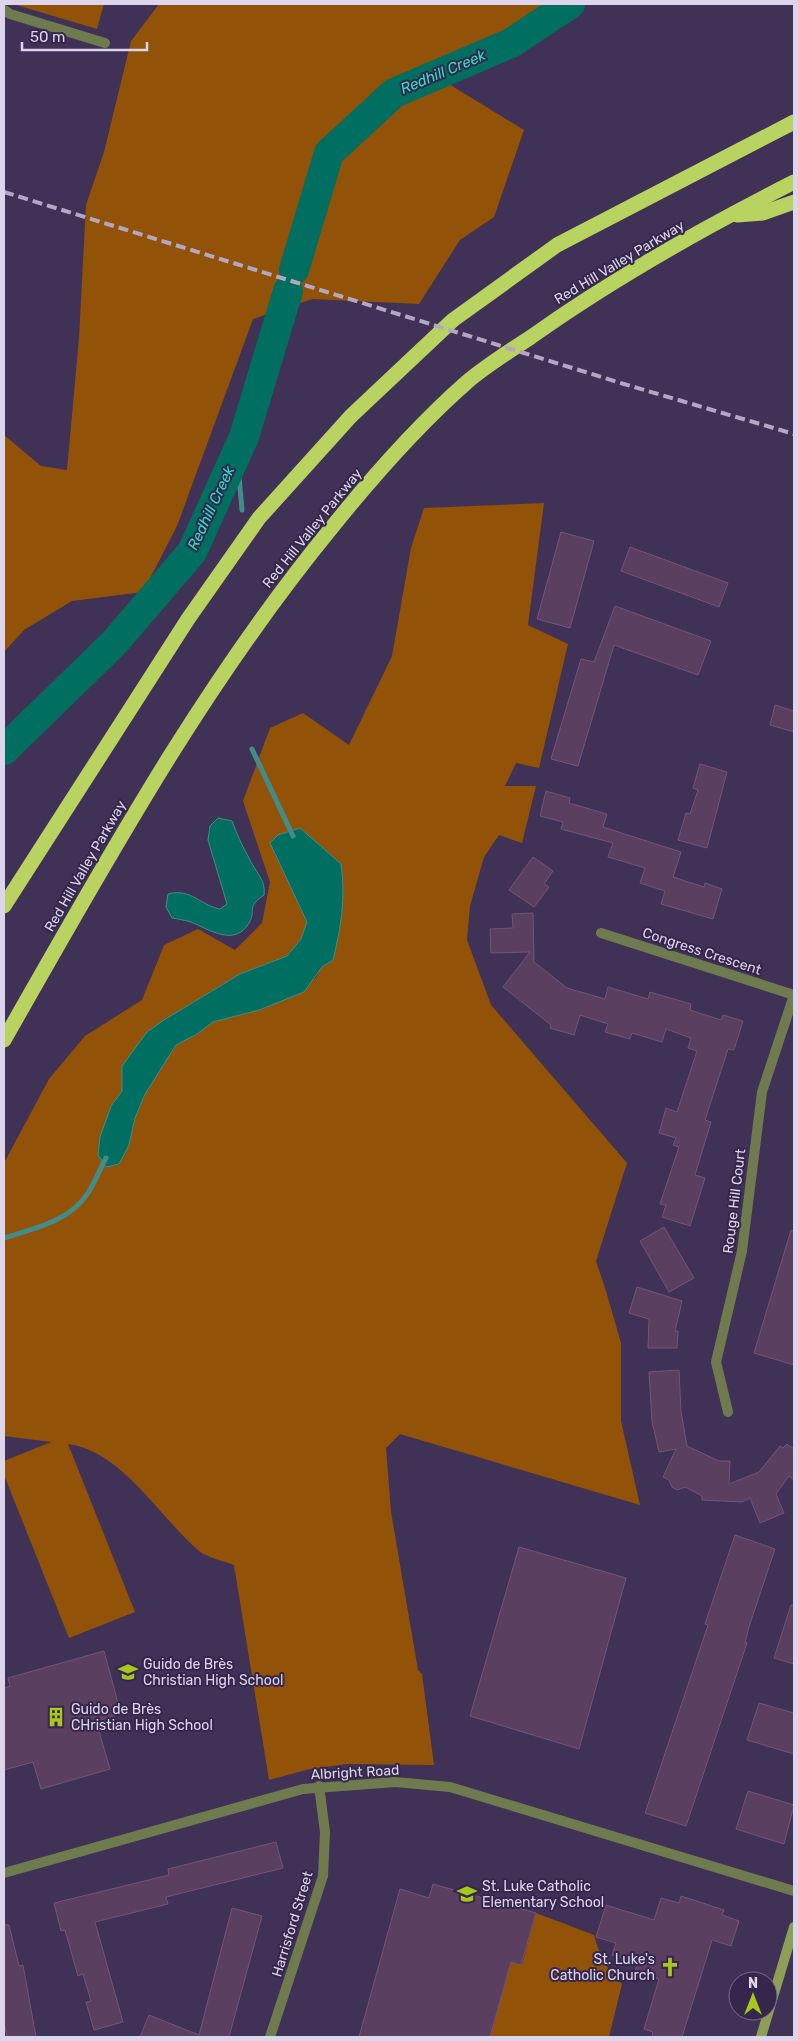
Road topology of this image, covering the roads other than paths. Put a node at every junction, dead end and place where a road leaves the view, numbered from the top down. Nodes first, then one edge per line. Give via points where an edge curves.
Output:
1 (4, 10) edge
2 (105, 42) dead end
3 (794, 122) edge
4 (794, 182) edge
5 (794, 202) edge
6 (730, 216) junction
7 (4, 906) edge
8 (601, 933) dead end
9 (794, 995) edge
10 (4, 1040) edge
11 (728, 1412) dead end
12 (320, 1786) junction
13 (4, 1873) edge
14 (794, 1891) edge
15 (794, 1927) edge
16 (270, 2037) edge
17 (761, 2037) edge

1 - 2 street
3 - 7 highway via 557,245 453,320 351,416 253,526 188,619
4 - 6 highway, Red Hill Valley Parkway
5 - 6 highway via 763,213
6 - 10 highway, Red Hill Valley Parkway via 618,278 567,311 469,380 410,436 289,580 240,647 117,842
8 - 9 street, Congress Crescent
9 - 11 street, Rouge Hill Court via 762,1092 742,1251 716,1362
12 - 13 street, Albright Road
12 - 14 street, Albright Road via 395,1782 450,1787
12 - 16 street, Harrisford Street via 325,1832 323,1876
15 - 17 street

